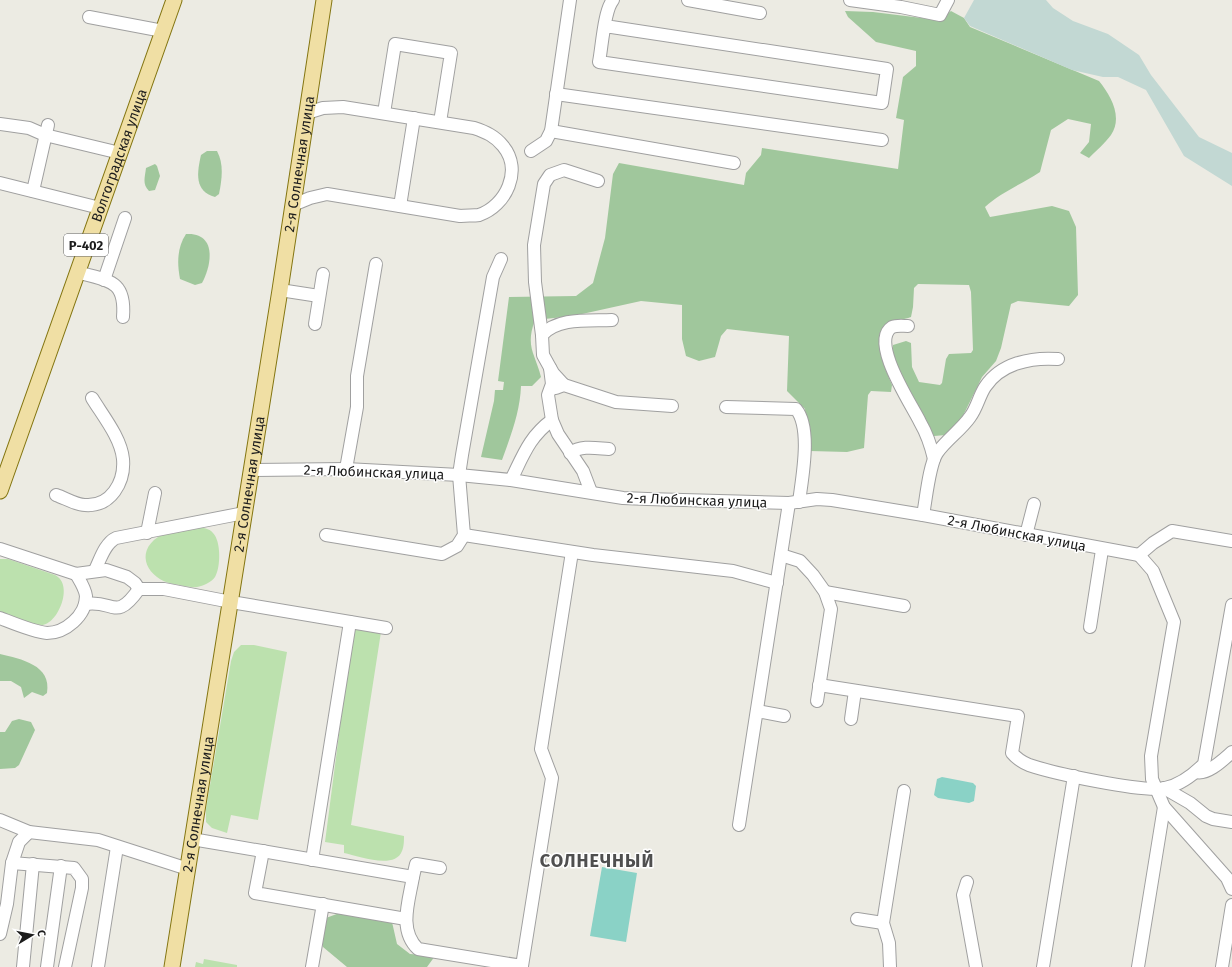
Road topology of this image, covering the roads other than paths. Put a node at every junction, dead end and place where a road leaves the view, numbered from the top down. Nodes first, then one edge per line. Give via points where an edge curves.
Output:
1 (174, 0) edge
2 (324, 0) edge
3 (570, 0) edge
4 (613, 0) edge
5 (688, 0) edge
6 (856, 0) edge
7 (948, 0) edge
8 (903, 3) edge
9 (760, 13) dead end
10 (90, 17) dead end
11 (605, 26) junction
12 (163, 31) junction
13 (556, 94) junction
14 (307, 113) junction
15 (384, 113) junction
16 (414, 118) junction
17 (440, 122) junction
18 (0, 124) edge
19 (47, 130) junction
20 (551, 131) junction
21 (882, 140) dead end
22 (531, 151) dead end
23 (120, 154) junction
24 (734, 163) dead end
25 (598, 181) dead end
26 (0, 183) edge
27 (33, 191) junction
28 (292, 205) junction
29 (400, 206) junction
30 (100, 208) junction
31 (125, 218) dead end
32 (501, 259) dead end
33 (376, 264) dead end
34 (77, 272) junction
35 (323, 274) dead end
36 (104, 280) junction
37 (280, 290) junction
38 (319, 296) junction
39 (123, 317) dead end
40 (612, 320) dead end
41 (315, 324) dead end
42 (908, 326) dead end
43 (542, 335) junction
44 (1058, 359) dead end
45 (550, 368) junction
46 (564, 386) junction
47 (548, 395) junction
48 (92, 398) dead end
49 (672, 406) dead end
50 (726, 408) dead end
51 (552, 420) junction
52 (609, 449) dead end
53 (570, 453) junction
54 (934, 459) junction
55 (346, 469) junction
56 (251, 470) junction
57 (459, 476) junction
58 (511, 480) junction
59 (0, 491) edge
60 (591, 492) junction
61 (155, 493) dead end
62 (56, 495) dead end
63 (794, 503) junction
64 (1034, 504) dead end
65 (244, 513) junction
66 (923, 515) junction
67 (147, 533) junction
68 (326, 535) dead end
69 (464, 535) junction
70 (1026, 535) junction
71 (1232, 541) edge
72 (0, 549) edge
73 (1102, 550) junction
74 (572, 552) junction
75 (781, 555) junction
76 (1139, 556) junction
77 (95, 570) junction
78 (76, 574) junction
79 (777, 583) junction
80 (140, 589) junction
81 (825, 592) junction
82 (231, 602) junction
83 (85, 604) junction
84 (1232, 605) edge
85 (904, 606) dead end
86 (0, 618) edge
87 (350, 622) junction
88 (386, 628) dead end
89 (1090, 628) dead end
90 (819, 685) junction
91 (855, 690) junction
92 (817, 701) dead end
93 (757, 711) junction
94 (784, 716) dead end
95 (851, 719) dead end
96 (1232, 752) edge
97 (1196, 772) junction
98 (1074, 776) junction
99 (1160, 788) junction
100 (904, 791) dead end
101 (1164, 807) junction
102 (0, 820) edge
103 (1232, 822) edge
104 (739, 825) dead end
105 (29, 832) junction
106 (192, 839) junction
107 (117, 847) junction
108 (262, 851) junction
109 (312, 860) junction
110 (12, 863) junction
111 (33, 864) junction
112 (61, 866) junction
113 (440, 868) dead end
114 (188, 869) junction
115 (413, 877) junction
116 (967, 882) dead end
117 (1232, 889) edge
118 (323, 904) junction
119 (1232, 905) edge
120 (406, 919) junction
121 (857, 919) dead end
122 (883, 923) junction
123 (0, 934) edge
124 (1229, 949) edge
125 (23, 967) edge
126 (47, 967) edge
127 (65, 967) edge
128 (98, 967) edge
129 (172, 967) edge
130 (312, 967) edge
131 (890, 967) edge
132 (976, 967) edge
133 (1043, 967) edge
134 (1138, 967) edge
135 (1222, 967) edge

1 - 12 main road, Волгоградская улица / Р-402
2 - 14 main road, 2-я Солнечная улица
3 - 13 street
4 - 11 street
5 - 9 street
6 - 8 street
7 - 8 street via 940,16
10 - 12 street
11 - 11 street via 599,62 882,103 887,69
12 - 23 main road, Волгоградская улица / Р-402
13 - 20 street
13 - 21 street
14 - 15 street via 323,108 343,107
14 - 28 main road, 2-я Солнечная улица
15 - 16 street
15 - 17 street via 395,44 451,52
16 - 17 street
16 - 29 street
17 - 29 street via 491,134 503,146 511,162 511,179 505,195 493,208 478,215 460,216
18 - 19 street
19 - 23 street
19 - 27 street
20 - 22 street via 546,141
20 - 24 street
23 - 30 main road, Волгоградская улица / Р-402
25 - 43 street via 564,170 550,175 544,184 534,245 535,282
26 - 27 street
27 - 30 street
28 - 29 street via 327,194
28 - 37 main road, 2-я Солнечная улица
30 - 34 main road, Волгоградская улица / Р-402
31 - 36 street
32 - 57 street via 493,277
33 - 55 street via 357,376 357,407
34 - 36 street
34 - 59 main road, Волгоградская улица / Р-402
35 - 38 street
36 - 39 street via 121,290 124,300
37 - 38 street
37 - 56 main road, 2-я Солнечная улица
38 - 41 street
40 - 43 street via 565,323 548,328
42 - 54 street via 893,327 889,331 886,352 930,444
43 - 45 street via 543,355
44 - 54 street via 1025,360 995,375 985,387 971,416
45 - 46 street
45 - 47 street via 552,384
46 - 47 street via 558,386
46 - 49 street via 616,402
47 - 51 street
48 - 62 street via 117,441 123,459 122,480 115,492 102,502 85,505
50 - 63 street via 796,409 802,416 804,456
51 - 53 street
51 - 58 street via 529,442
52 - 53 street via 583,447
53 - 60 street via 583,471
54 - 66 street
55 - 56 street, 2-я Любинская улица
55 - 57 street, 2-я Любинская улица
56 - 65 main road, 2-я Солнечная улица
57 - 58 street, 2-я Любинская улица
57 - 69 street
58 - 60 street, 2-я Любинская улица
60 - 63 street, 2-я Любинская улица via 647,499
61 - 67 street
63 - 66 street, 2-я Любинская улица via 817,499 832,500
63 - 75 street
64 - 70 street
65 - 67 street
65 - 82 main road, 2-я Солнечная улица
66 - 70 street, 2-я Любинская улица
67 - 77 street via 111,540
68 - 69 street via 442,554 457,546
69 - 74 street
70 - 73 street, 2-я Любинская улица
71 - 76 street via 1172,531 1153,542
72 - 78 street
73 - 76 street, 2-я Любинская улица
73 - 89 street
74 - 79 street via 733,571
74 - 120 street via 541,748 552,778 522,966 418,949 410,941
75 - 79 street
75 - 81 street via 800,561
76 - 99 street via 1153,571 1174,622 1151,756 1152,779
77 - 78 street
77 - 80 street via 106,570 127,577
78 - 83 street via 83,586
79 - 93 street
80 - 82 street via 164,589
80 - 83 street via 130,602 121,608 115,609 93,602
81 - 85 street
81 - 90 street via 831,609
82 - 87 street
82 - 106 main road, 2-я Солнечная улица
83 - 86 street via 71,624 60,632 46,633
84 - 97 street via 1204,764
87 - 88 street
87 - 109 street
90 - 91 street
90 - 92 street
91 - 95 street
91 - 98 street via 1018,716 1012,752 1016,758 1029,765
93 - 94 street
93 - 104 street
96 - 97 street via 1207,771
97 - 99 street via 1180,783
98 - 99 street via 1138,788
98 - 133 street
99 - 101 street
99 - 103 street via 1190,803 1206,816
100 - 122 street
101 - 117 street via 1227,878
101 - 134 street
102 - 105 street
105 - 107 street via 77,836
105 - 110 street via 19,842
106 - 108 street
106 - 114 main road, 2-я Солнечная улица
107 - 114 street
107 - 128 street
108 - 109 street
108 - 118 street via 255,893
109 - 115 street
110 - 111 street
110 - 123 street
111 - 112 street
111 - 125 street
112 - 126 street
112 - 127 street via 74,868 82,879
113 - 115 street via 416,864
114 - 129 main road, 2-я Солнечная улица
115 - 120 street
116 - 132 street via 963,895
118 - 120 street
118 - 130 street
119 - 124 street
121 - 122 street
122 - 131 street via 889,943
124 - 135 street

